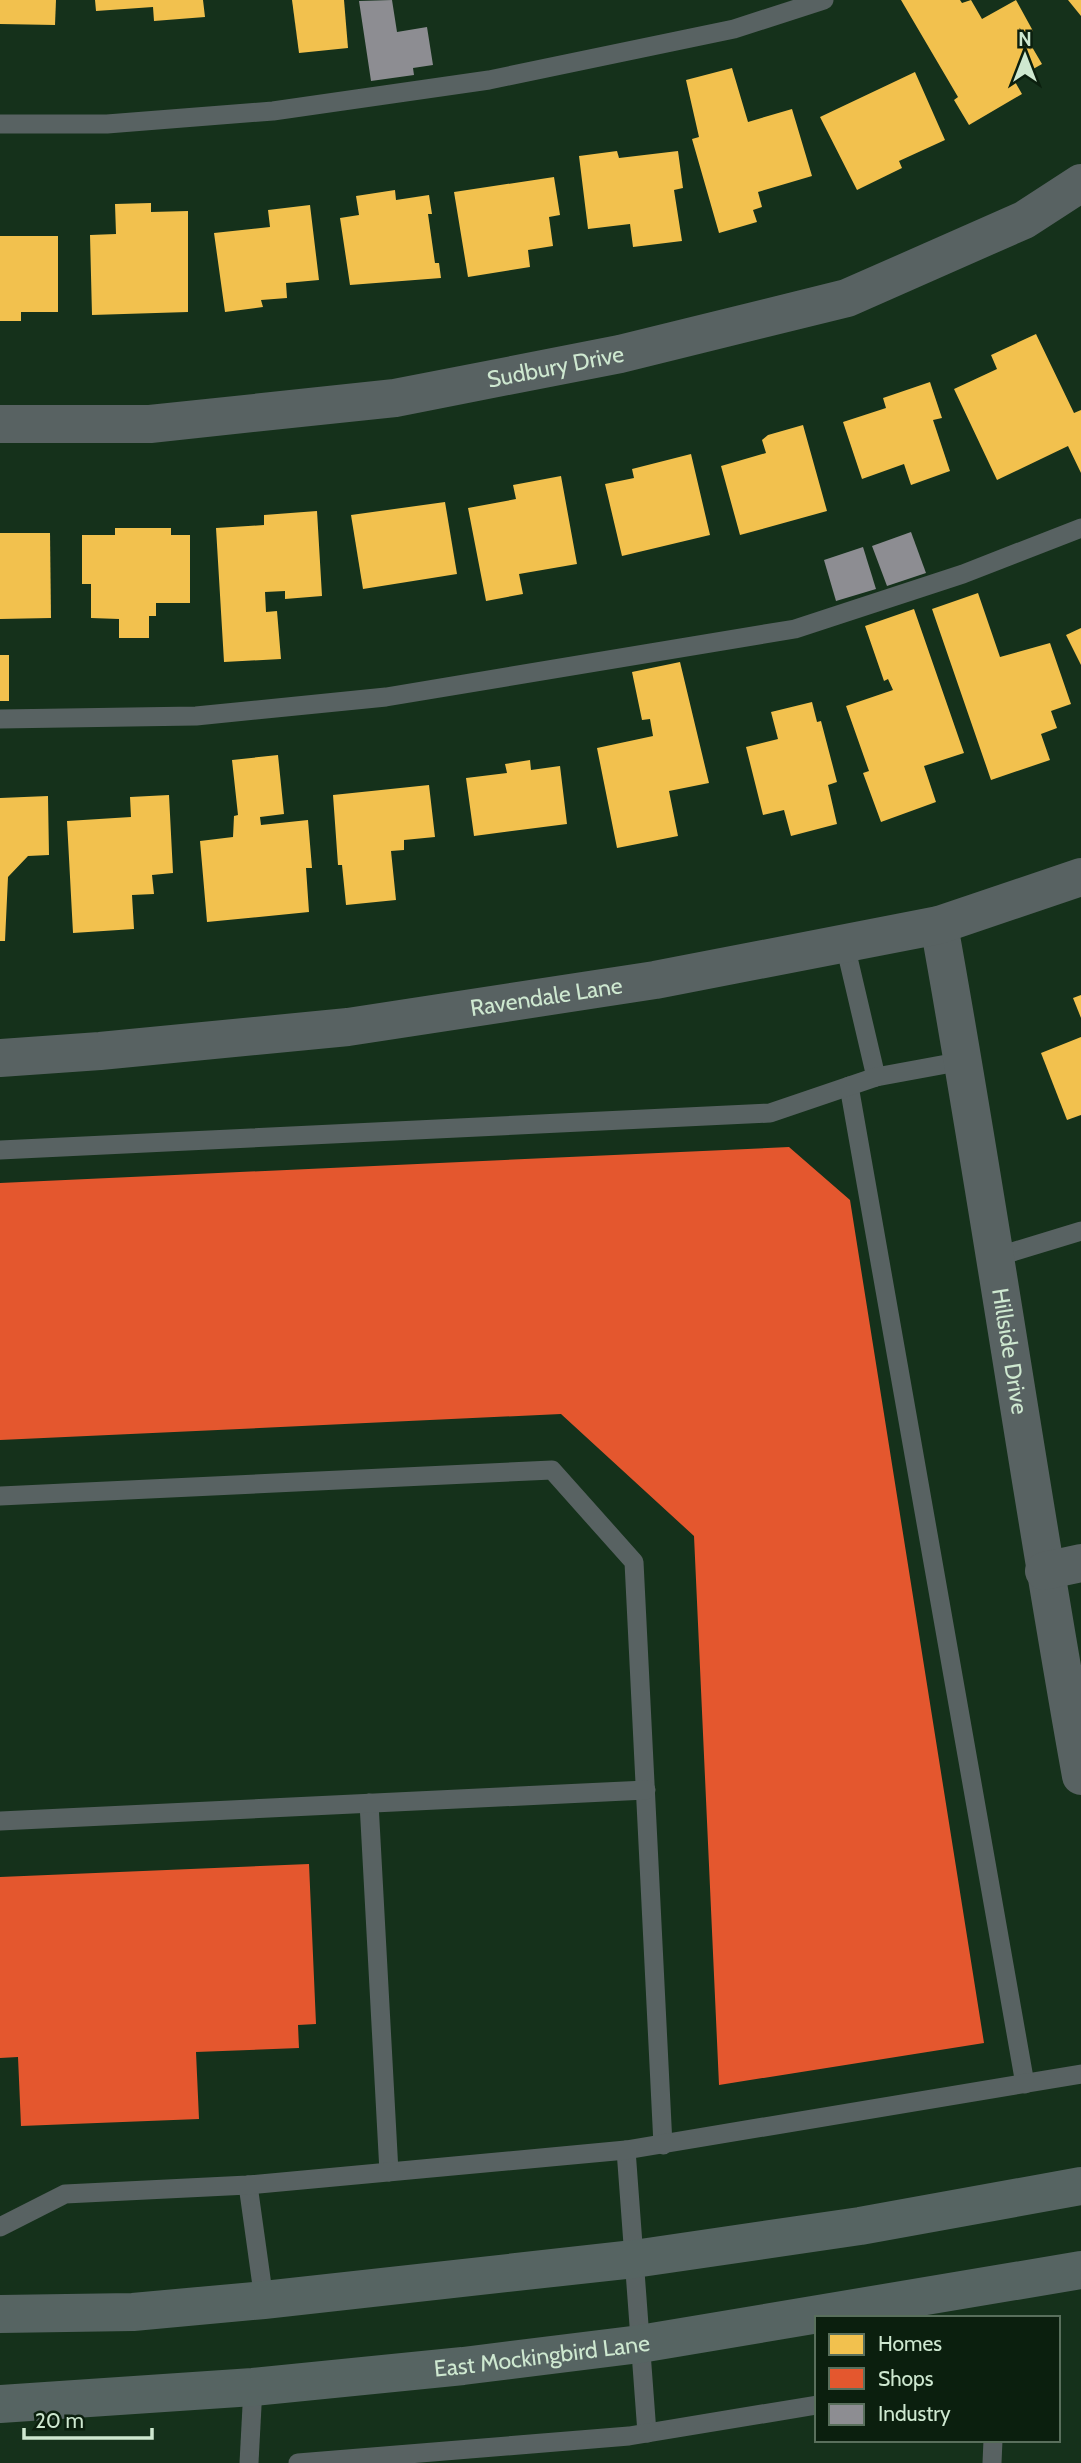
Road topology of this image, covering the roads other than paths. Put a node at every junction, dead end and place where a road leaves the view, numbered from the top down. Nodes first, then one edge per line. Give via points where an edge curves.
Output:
1 (824, 0) edge
2 (0, 124) edge
3 (1081, 183) edge
4 (0, 424) edge
5 (1081, 528) edge
6 (0, 719) edge
7 (1081, 877) edge
8 (939, 925) junction
9 (845, 945) junction
10 (0, 1058) edge
11 (963, 1061) junction
12 (876, 1077) junction
13 (849, 1086) junction
14 (0, 1150) edge
15 (1081, 1231) edge
16 (996, 1257) junction
17 (0, 1496) edge
18 (1081, 1563) edge
19 (1044, 1571) junction
20 (1081, 1776) edge
21 (646, 1790) junction
22 (369, 1803) junction
23 (0, 1821) edge
24 (1081, 2074) edge
25 (1025, 2084) junction
26 (663, 2146) junction
27 (626, 2150) junction
28 (389, 2172) junction
29 (248, 2185) junction
30 (1081, 2186) edge
31 (0, 2227) edge
32 (634, 2259) junction
33 (1081, 2270) edge
34 (264, 2300) junction
35 (0, 2314) edge
36 (640, 2344) junction
37 (253, 2387) junction
38 (0, 2404) edge
39 (815, 2405) edge
40 (647, 2433) junction
41 (993, 2442) edge
42 (249, 2463) edge
43 (298, 2463) edge
44 (992, 2463) edge

1 - 2 lane via 734,29 489,80 273,111 107,124
3 - 4 street, Sudbury Drive via 1024,220 847,298 620,354 381,399 150,424
5 - 6 lane via 963,574 795,629 386,697 196,716
7 - 8 street, Ravendale Lane
8 - 9 street, Ravendale Lane
8 - 11 street, Hillside Drive
9 - 10 street, Ravendale Lane via 655,980 348,1027
9 - 12 lane
11 - 12 lane
11 - 16 street, Hillside Drive
12 - 13 lane
13 - 14 lane via 770,1112
13 - 25 lane
15 - 16 lane
16 - 19 street, Hillside Drive
17 - 21 lane via 552,1470 634,1562
18 - 19 street
19 - 20 street, Hillside Drive
21 - 22 lane
21 - 26 lane
22 - 23 lane
22 - 28 lane
24 - 25 lane
25 - 26 lane
26 - 27 lane
27 - 28 lane
27 - 32 lane
28 - 29 lane
29 - 31 lane via 65,2194
29 - 34 lane
30 - 32 main road via 860,2226
32 - 34 main road
32 - 36 lane
33 - 36 main road, East Mockingbird Lane
34 - 35 main road via 133,2312
36 - 37 main road, East Mockingbird Lane
36 - 40 lane
37 - 38 main road, East Mockingbird Lane
37 - 42 lane
39 - 40 lane
40 - 43 lane
41 - 44 lane

